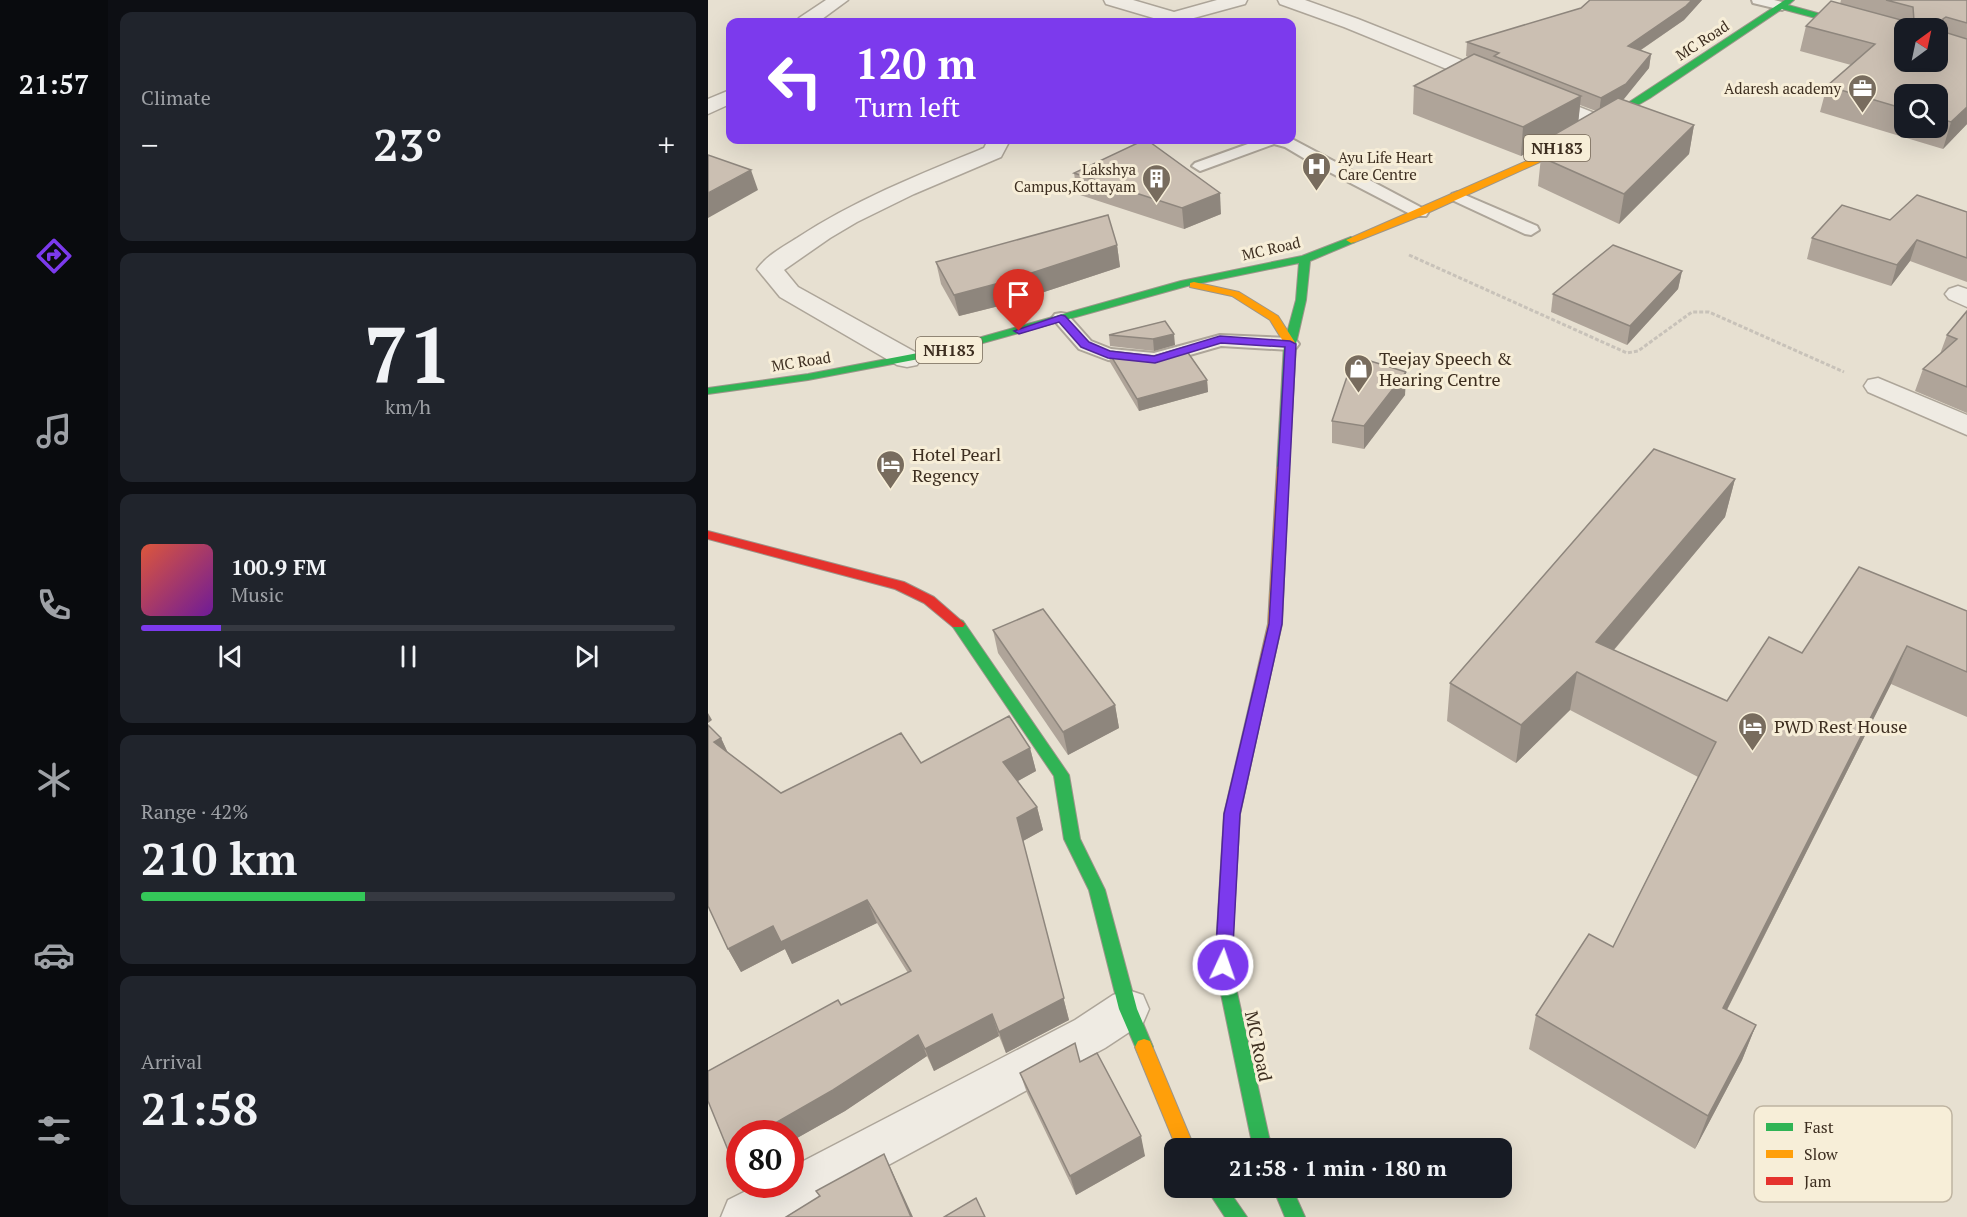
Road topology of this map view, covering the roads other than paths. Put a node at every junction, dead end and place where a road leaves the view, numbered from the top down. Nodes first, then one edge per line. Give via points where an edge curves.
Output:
1 (839, 0) edge
2 (1113, 0) edge
3 (1238, 0) edge
4 (1287, 0) edge
5 (1292, 0) edge
6 (1758, 0) edge
7 (1786, 3) edge
8 (812, 18) edge
9 (1164, 18) edge
10 (1177, 18) edge
11 (1894, 37) edge
12 (726, 98) edge
13 (708, 108) edge
14 (1599, 123) junction
15 (997, 144) edge
16 (1262, 144) edge
17 (1292, 144) edge
18 (1200, 166) dead end
19 (1458, 197) junction
20 (1420, 213) junction
21 (1531, 230) dead end
22 (1305, 259) junction
23 (1185, 283) junction
24 (1061, 318) junction
25 (1290, 344) junction
26 (907, 359) junction
27 (1878, 386) road end
28 (708, 391) edge
29 (1967, 426) edge
30 (708, 535) edge
31 (1128, 1009) junction
32 (1181, 1138) edge
33 (1260, 1138) edge
34 (1223, 1198) edge
35 (1286, 1198) edge
36 (745, 1217) edge
37 (1237, 1217) edge
38 (1295, 1217) edge

1 - 8 street
2 - 9 street
3 - 10 street
4 - 5 street
5 - 14 street
6 - 7 lane
7 - 11 main road
7 - 14 main road, MC Road / NH183 via 1647,96
12 - 13 street
14 - 19 main road, MC Road / NH183 via 1539,159
15 - 26 street via 993,152 845,218 770,269 789,292
16 - 18 lane
17 - 20 lane
19 - 20 main road, MC Road / NH183
19 - 21 lane
20 - 22 main road, MC Road / NH183
22 - 23 main road, MC Road / NH183
22 - 25 main road, MC Road via 1301,300
23 - 24 main road, MC Road / NH183
23 - 25 main road, NH183 via 1235,294 1274,318
24 - 25 lane via 1085,345 1120,356 1155,359 1220,339
24 - 26 main road, MC Road / NH183
25 - 33 main road, MC Road via 1275,624 1232,814 1223,965
26 - 28 main road, MC Road / NH183
27 - 29 street
30 - 31 main road via 899,585 929,600 956,621 1060,775 1072,839 1097,890
31 - 32 main road
31 - 36 street via 1090,1034
34 - 37 main road
35 - 38 main road

